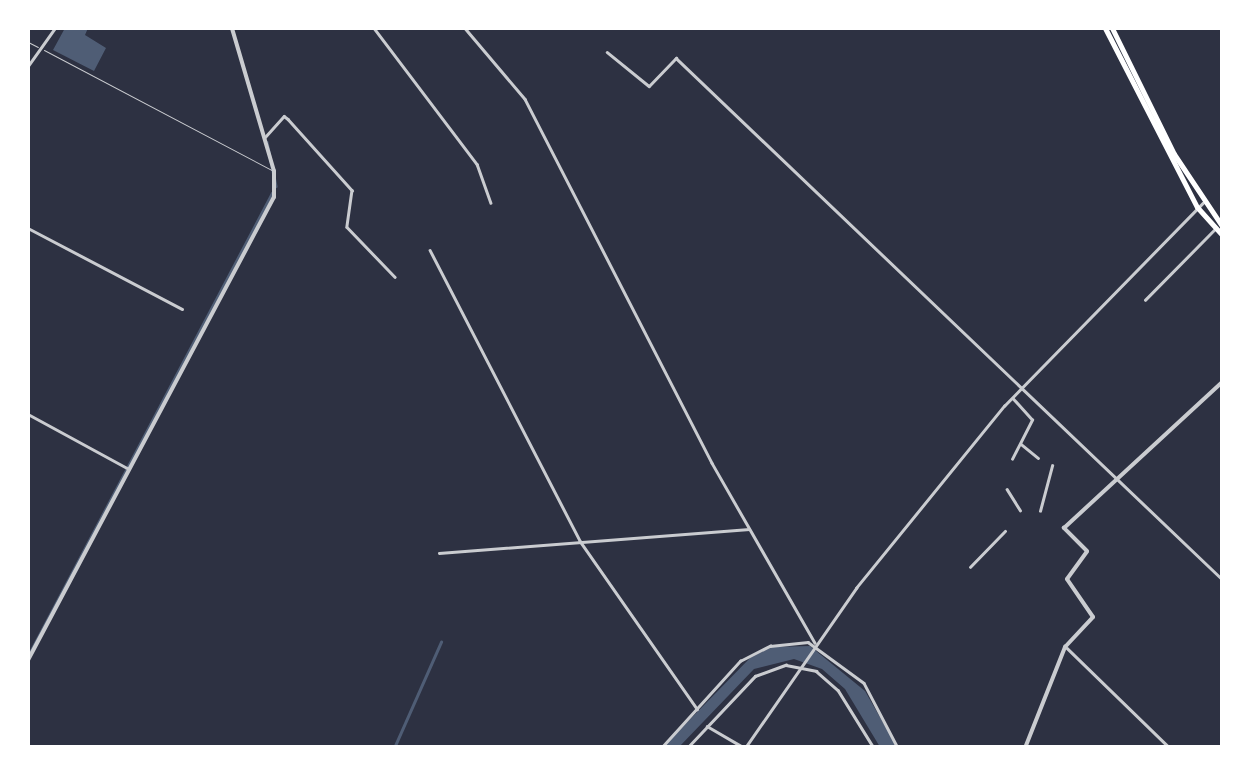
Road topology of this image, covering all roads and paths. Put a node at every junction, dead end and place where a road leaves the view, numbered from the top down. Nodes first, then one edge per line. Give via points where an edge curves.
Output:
1 (56, 28) edge
2 (232, 28) edge
3 (374, 28) edge
4 (465, 28) edge
5 (1108, 28) edge
6 (28, 42) edge
7 (42, 50) junction
8 (607, 52) dead end
9 (28, 66) edge
10 (264, 138) junction
11 (274, 171) junction
12 (491, 203) dead end
13 (1200, 205) junction
14 (1219, 227) edge
15 (28, 228) edge
16 (1222, 235) edge
17 (430, 250) dead end
18 (395, 277) dead end
19 (1145, 300) dead end
20 (182, 309) dead end
21 (1222, 382) edge
22 (1022, 387) junction
23 (1012, 398) junction
24 (28, 414) edge
25 (1020, 443) junction
26 (1038, 458) dead end
27 (1012, 459) dead end
28 (1052, 466) dead end
29 (126, 468) junction
30 (1118, 480) junction
31 (1007, 489) dead end
32 (1020, 510) dead end
33 (1040, 511) dead end
34 (750, 528) junction
35 (1005, 531) dead end
36 (580, 541) junction
37 (439, 553) dead end
38 (970, 566) dead end
39 (1222, 579) edge
40 (816, 644) junction
41 (1066, 647) junction
42 (28, 660) edge
43 (800, 667) junction
44 (697, 709) junction
45 (707, 726) junction
46 (661, 748) edge
47 (687, 748) edge
48 (745, 748) edge
49 (874, 748) edge
50 (898, 748) edge
51 (1025, 748) edge
52 (1170, 748) edge

1 - 7 street
2 - 10 street
3 - 12 street via 477,164
4 - 34 street via 525,99
5 - 13 main road
6 - 7 lane
7 - 9 street
7 - 11 lane
8 - 22 street via 650,86 676,58
10 - 11 street
10 - 18 street via 288,119 352,190 348,227
11 - 29 street via 274,198
13 - 14 main road
13 - 22 street
14 - 16 main road
14 - 19 street
15 - 20 street
17 - 36 street
21 - 30 street
22 - 23 street
22 - 30 street
23 - 25 street via 1032,420
23 - 40 street
24 - 29 street
25 - 26 street
25 - 27 street
28 - 33 street
29 - 42 street
30 - 39 street
30 - 41 street via 1064,528 1088,552 1067,579 1093,617
31 - 32 street
34 - 36 street
34 - 40 street
35 - 38 street
36 - 37 street
36 - 44 street
40 - 43 street
40 - 44 street via 756,651
40 - 50 street via 864,683
41 - 51 street
41 - 52 street
43 - 45 street via 759,674
43 - 48 street
43 - 49 street via 816,672 849,701
44 - 46 street
45 - 47 street
45 - 48 street

